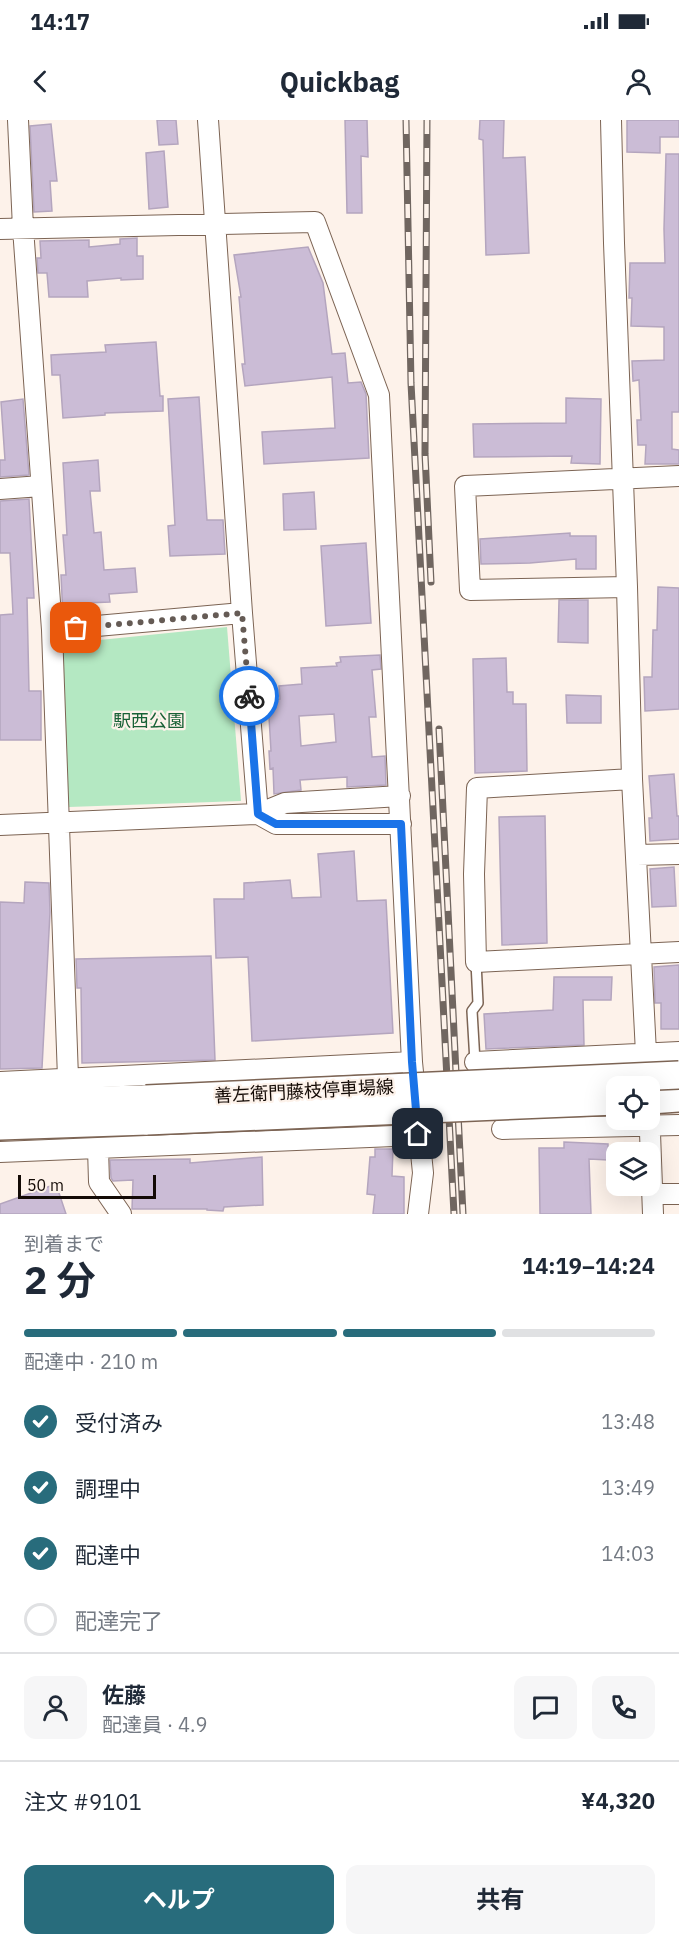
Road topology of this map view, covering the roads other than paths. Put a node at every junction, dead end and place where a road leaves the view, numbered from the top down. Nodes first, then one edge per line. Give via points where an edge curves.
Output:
1 (18, 120) edge
2 (208, 120) edge
3 (611, 120) edge
4 (215, 224) junction
5 (23, 228) junction
6 (0, 229) edge
7 (679, 476) edge
8 (623, 477) junction
9 (41, 486) junction
10 (0, 489) edge
11 (627, 587) junction
12 (242, 613) junction
13 (52, 630) junction
14 (632, 779) junction
15 (400, 796) junction
16 (258, 814) junction
17 (60, 824) junction
18 (401, 824) junction
19 (0, 825) edge
20 (679, 854) edge
21 (637, 855) junction
22 (679, 951) edge
23 (641, 952) junction
24 (476, 962) junction
25 (679, 1052) edge
26 (646, 1053) junction
27 (412, 1062) junction
28 (475, 1062) joint
29 (679, 1075) edge
30 (68, 1078) junction
31 (0, 1082) edge
32 (679, 1098) edge
33 (660, 1099) edge
34 (606, 1101) edge
35 (0, 1102) edge
36 (146, 1110) junction
37 (679, 1125) edge
38 (0, 1126) edge
39 (502, 1129) dead end
40 (650, 1133) dead end
41 (418, 1134) junction
42 (650, 1142) edge
43 (98, 1148) junction
44 (0, 1152) edge
45 (660, 1194) edge
46 (679, 1194) edge
47 (652, 1196) edge
48 (121, 1214) edge
49 (418, 1214) edge
50 (653, 1214) edge

1 - 5 street
2 - 4 street
3 - 8 street
4 - 5 street
4 - 12 street
4 - 15 street via 315,222 380,395
5 - 6 street
5 - 9 street
7 - 8 street
8 - 11 street
8 - 11 street via 465,486 470,591
9 - 10 street
9 - 13 street
11 - 14 street
12 - 13 street
12 - 16 street
13 - 17 street
14 - 21 street
14 - 24 street via 477,788
15 - 16 street via 285,803
15 - 18 street
16 - 17 street
16 - 18 street via 276,824
17 - 19 street
17 - 30 street
18 - 27 street
20 - 21 street
21 - 23 street
22 - 23 street
23 - 24 street
23 - 26 street
24 - 28 lane via 478,1003 472,1011
25 - 26 street
26 - 28 street
27 - 30 street
27 - 41 street
29 - 36 main road, 善左衛門藤枝停車場線, bridge
30 - 31 street
32 - 33 main road
34 - 36 main road, 善左衛門藤枝停車場線, bridge
35 - 36 main road, 善左衛門藤枝停車場線
36 - 38 main road, 善左衛門藤枝停車場線
37 - 39 street
40 - 42 street
41 - 43 street
41 - 49 street via 423,1173
43 - 44 street
43 - 48 street via 99,1182
45 - 46 street
47 - 50 street

